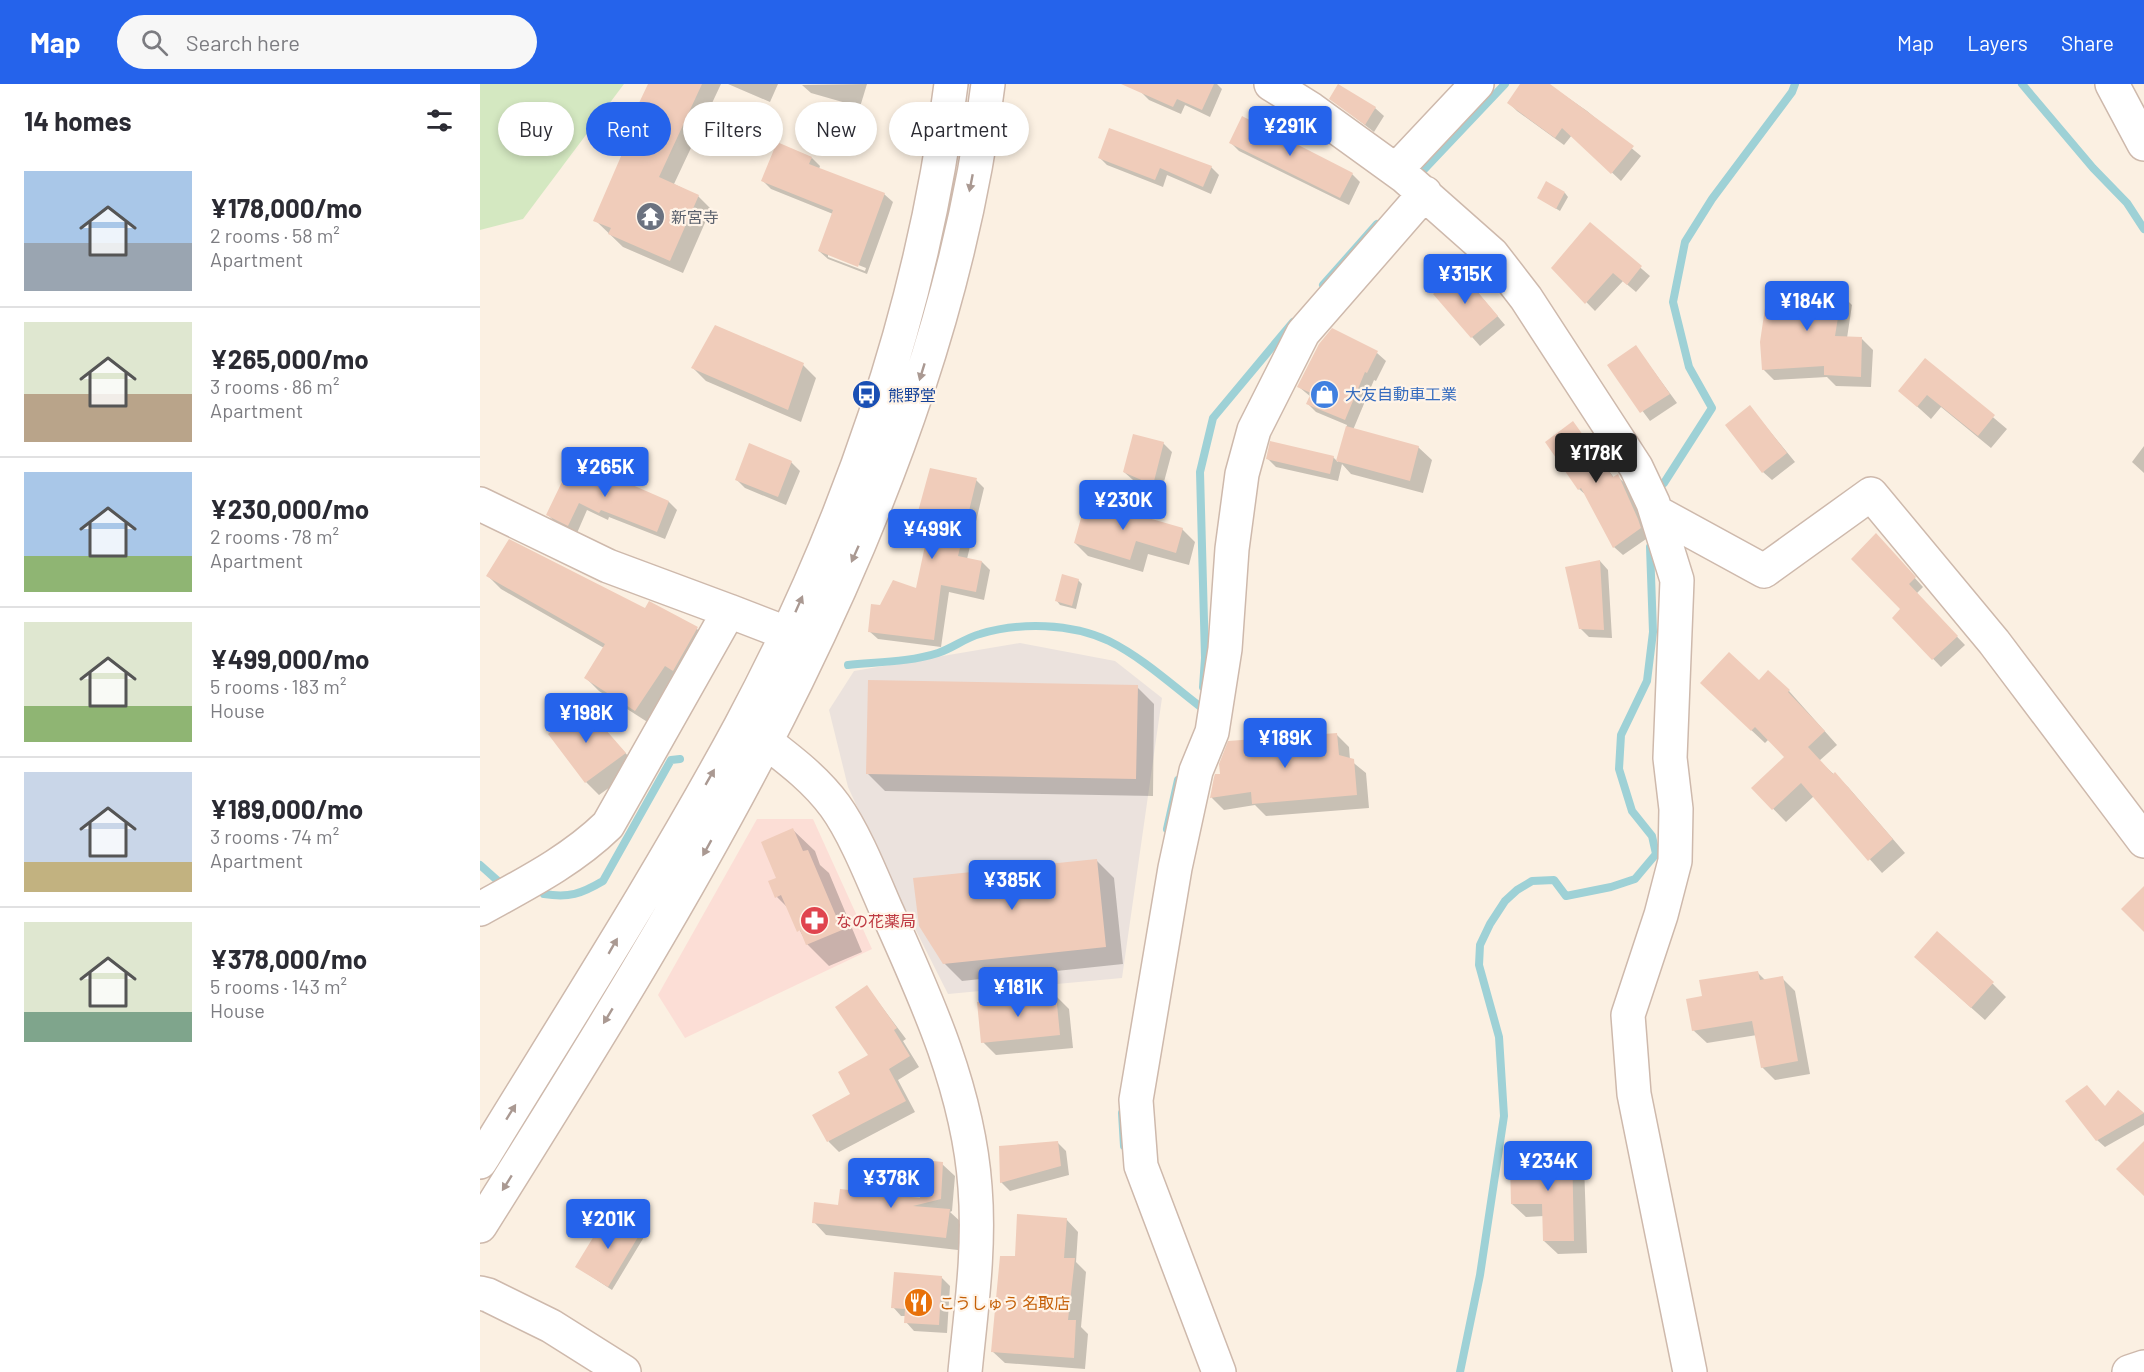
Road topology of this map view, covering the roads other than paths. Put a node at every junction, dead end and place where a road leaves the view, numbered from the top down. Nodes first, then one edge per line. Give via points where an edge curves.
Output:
1 (951, 84) edge
2 (988, 84) edge
3 (1271, 84) edge
4 (1478, 84) edge
5 (2112, 84) edge
6 (2144, 144) edge
7 (1411, 182) junction
8 (480, 504) edge
9 (1656, 512) junction
10 (729, 611) junction
11 (786, 633) junction
12 (765, 741) junction
13 (2144, 841) edge
14 (480, 909) edge
15 (480, 1162) edge
16 (480, 1226) edge
17 (480, 1293) edge
18 (2144, 1367) edge
19 (624, 1372) edge
20 (965, 1372) edge
21 (1219, 1372) edge
22 (1690, 1372) edge
23 (2129, 1372) edge

11 -> 1 street via 834,525 884,391 926,224
2 -> 12 street via 960,242 923,371 857,549
3 - 7 street
4 - 7 street
5 - 6 street
7 - 9 street via 1492,254 1526,298 1636,467
7 - 21 street via 1303,333 1254,430 1242,474 1225,649 1212,732 1196,771 1175,868 1136,1100 1141,1166
8 - 10 street via 608,566
9 - 13 street via 1764,571 1871,494 1994,642
9 - 22 street via 1677,580 1670,758 1676,810 1675,861 1628,1015 1634,1094
10 - 11 street
10 - 14 street via 608,825 586,846
15 -> 11 street via 600,967 734,736
12 -> 16 street via 684,888
12 - 20 street via 817,783 837,808 930,1007 968,1128 975,1186 977,1244
17 - 19 street via 551,1326
18 - 23 street

